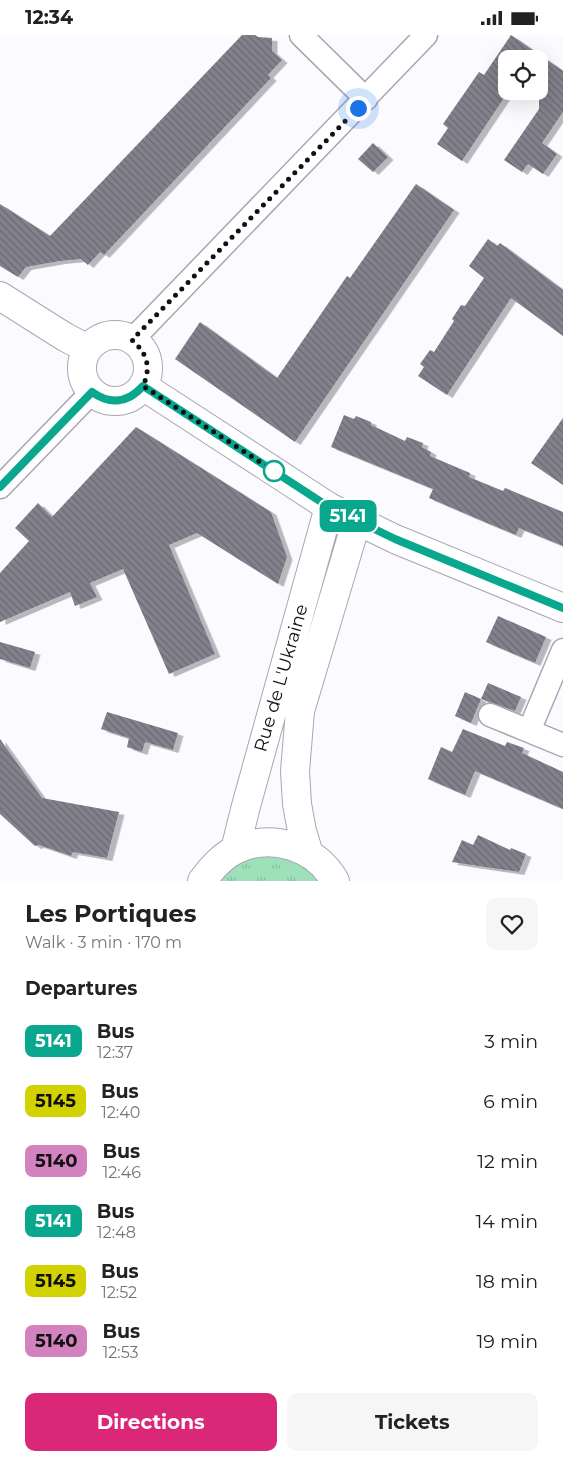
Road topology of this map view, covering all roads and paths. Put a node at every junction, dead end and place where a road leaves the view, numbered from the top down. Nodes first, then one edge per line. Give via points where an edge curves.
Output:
1 (301, 35) edge
2 (426, 35) edge
3 (366, 99) junction
4 (0, 296) edge
5 (132, 340) junction
6 (88, 349) junction
7 (143, 386) junction
8 (92, 392) junction
9 (0, 487) edge
10 (329, 507) junction
11 (357, 520) junction
12 (563, 608) edge
13 (563, 650) edge
14 (490, 715) dead end
15 (529, 731) junction
16 (563, 745) edge
17 (235, 850) junction
18 (309, 854) junction
19 (342, 880) edge
20 (202, 881) edge

1 - 3 street
2 - 3 street
3 - 5 street
4 - 6 street
5 - 6 street via 113,335 95,342
5 - 7 street via 147,361 147,377
6 - 8 street via 82,367
7 - 8 street via 128,399 119,401 100,398
7 - 10 street
8 - 9 street
10 - 11 street
10 - 17 street, Rue de L'Ukraine
11 - 12 street via 395,539
11 - 18 street, Rue de L'Ukraine via 300,711 295,771 297,804
13 - 15 street
14 - 15 street
15 - 16 street
17 - 18 street via 273,842 292,845
17 - 20 street via 216,863
18 - 19 street

